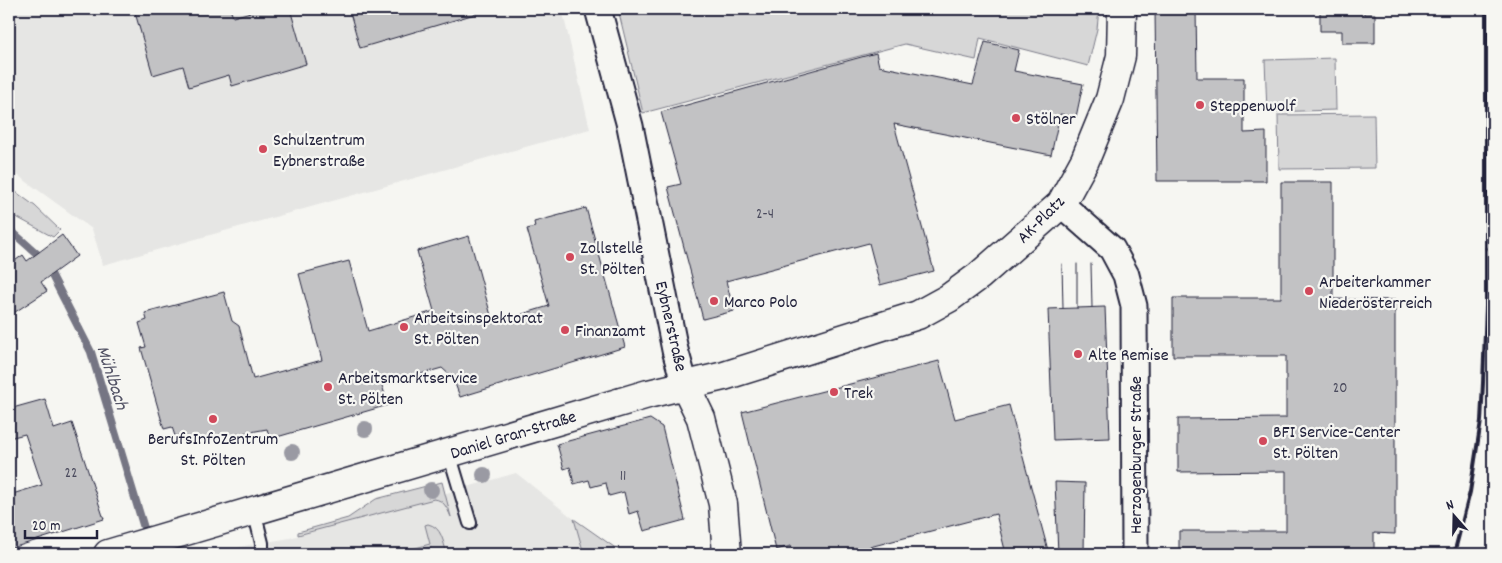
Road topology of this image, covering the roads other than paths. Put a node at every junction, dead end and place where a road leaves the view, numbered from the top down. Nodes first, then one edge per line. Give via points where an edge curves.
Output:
1 (598, 9) edge
2 (1122, 9) edge
3 (1061, 204) junction
4 (918, 315) joint
5 (685, 385) junction
6 (449, 453) junction
7 (254, 512) junction
8 (470, 523) dead end
9 (121, 551) edge
10 (262, 554) edge
11 (728, 554) edge
12 (1135, 554) edge

1 - 5 street, Eybnerstraße via 630,126 675,350
2 - 3 street, AK-Platz via 1121,56 1110,99 1085,160
3 - 4 street, AK-Platz via 979,276
3 - 12 street, Herzogenburger Straße via 1112,249 1126,275 1134,306
4 - 5 street, Daniel Gran-Straße via 724,376
5 - 6 street, Daniel Gran-Straße
5 - 11 street, Eybnerstraße via 701,418 720,495
6 - 7 street, Daniel Gran-Straße
6 - 8 lane
7 - 9 street, Daniel Gran-Straße
7 - 10 lane

